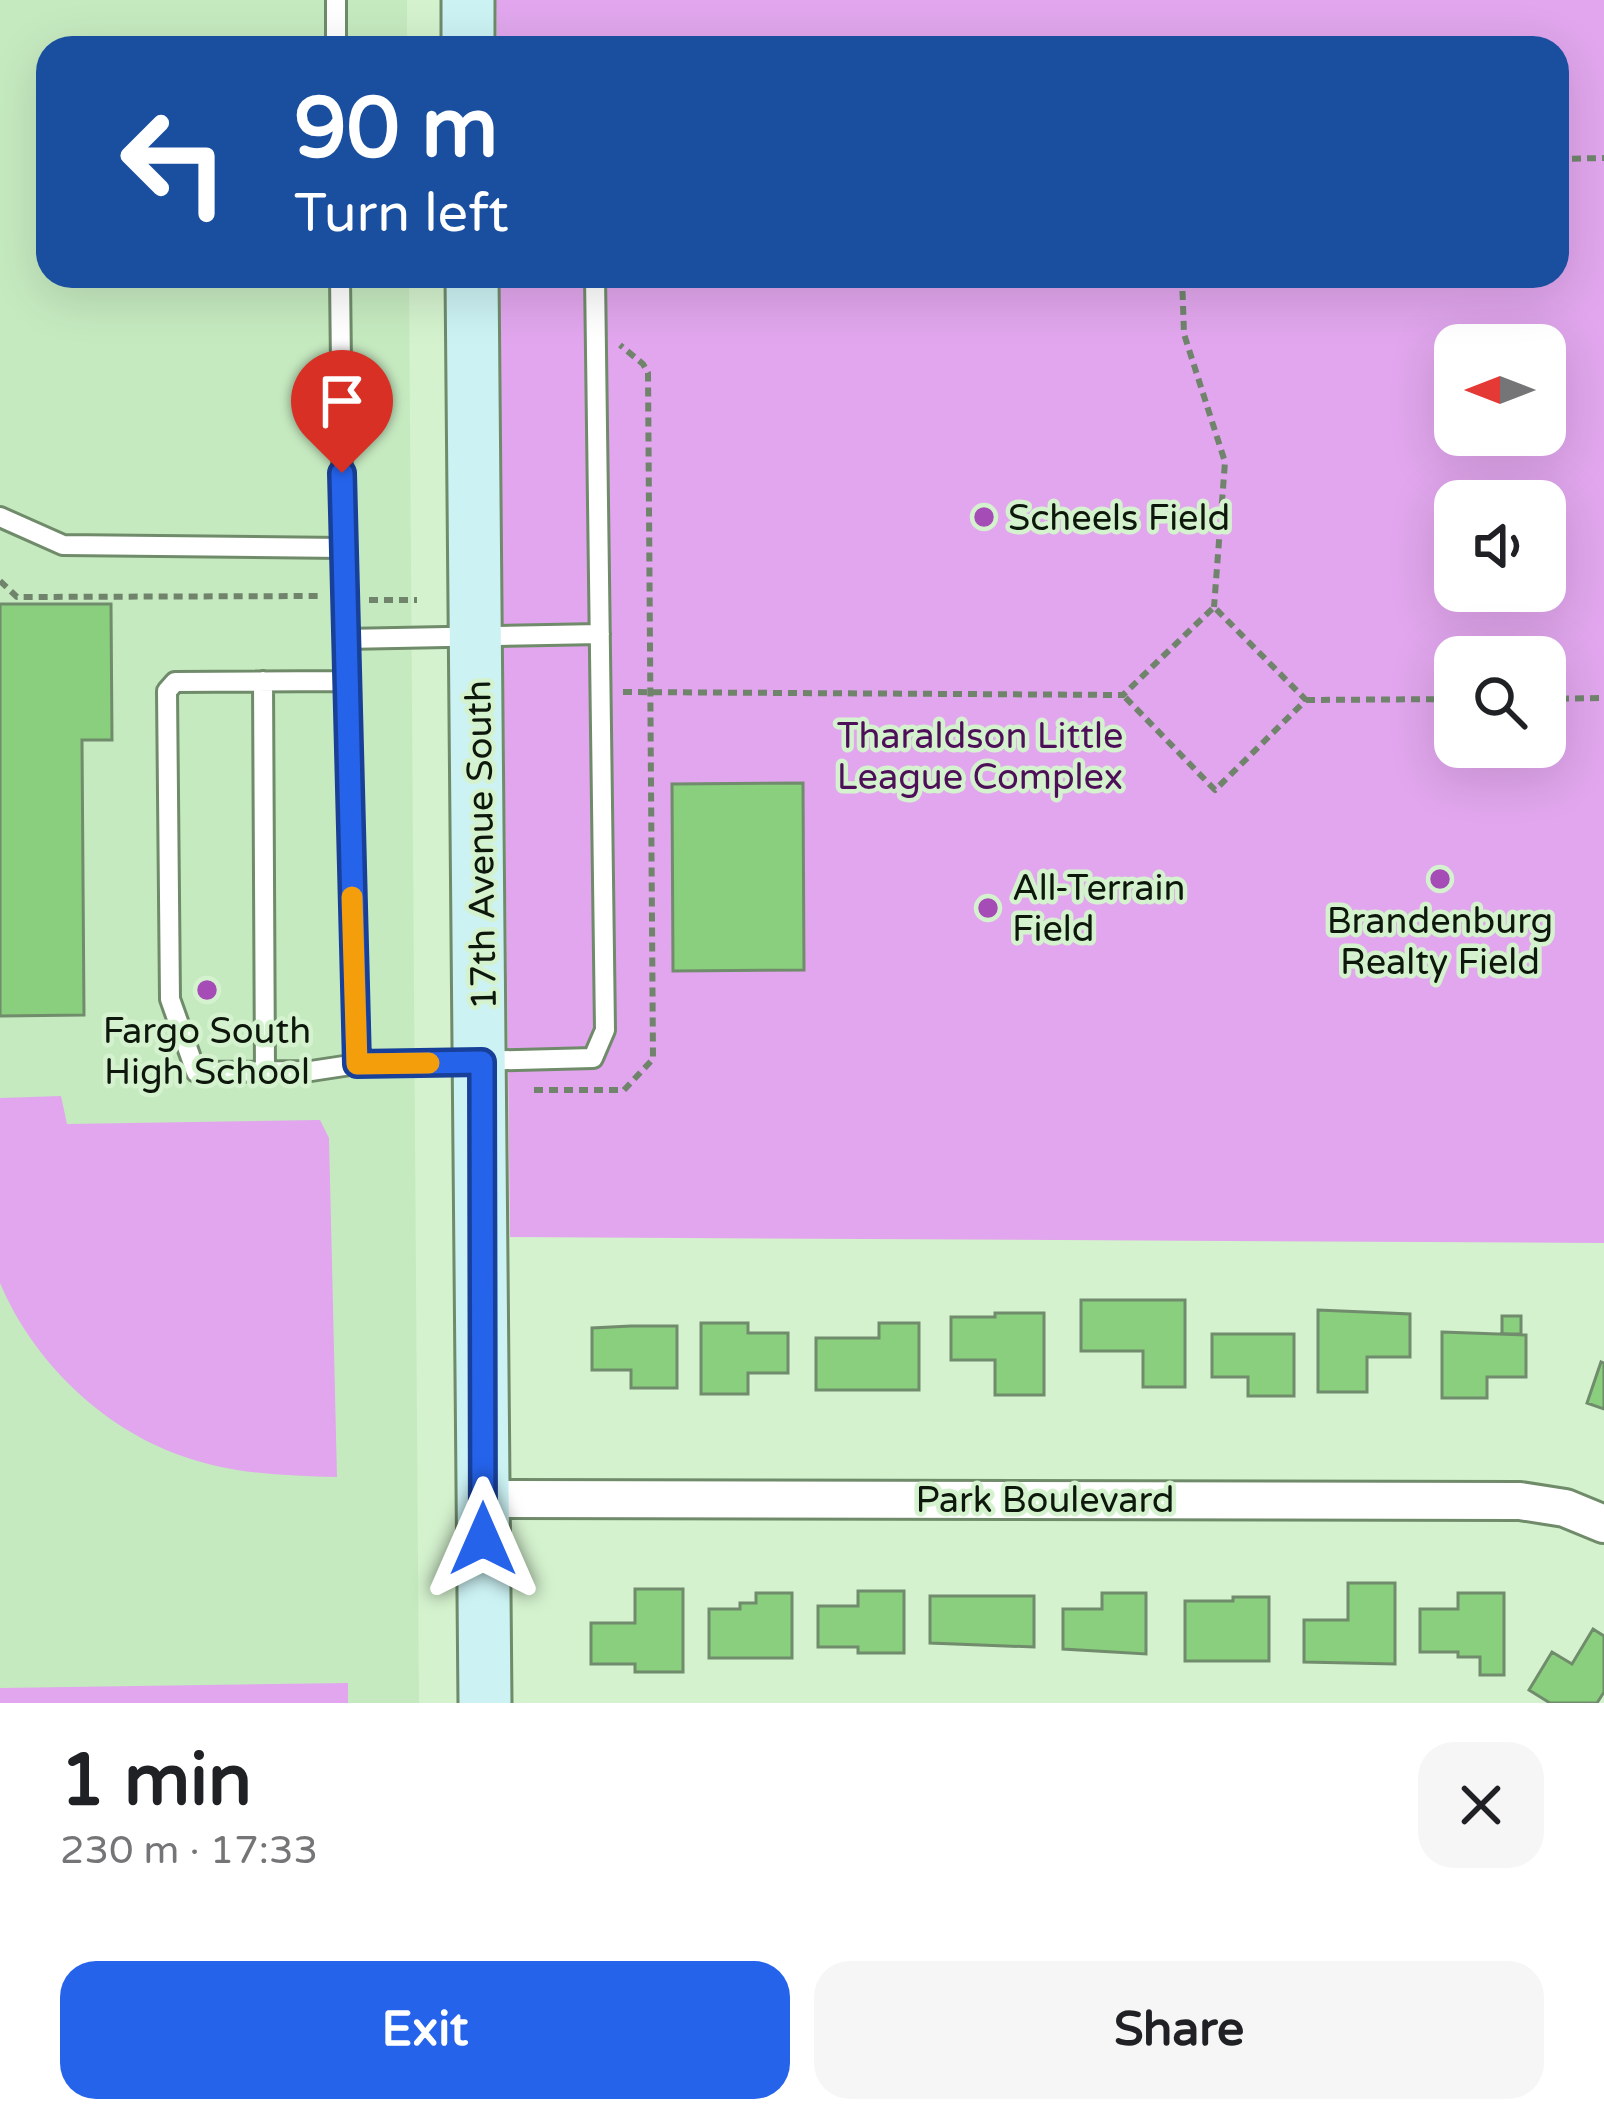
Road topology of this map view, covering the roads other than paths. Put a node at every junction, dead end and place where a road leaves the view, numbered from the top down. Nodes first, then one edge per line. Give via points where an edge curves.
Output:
1 (336, 0) edge
2 (468, 0) edge
3 (336, 36) edge
4 (468, 36) edge
5 (340, 288) edge
6 (472, 288) edge
7 (595, 288) edge
8 (0, 518) edge
9 (343, 548) junction
10 (600, 634) junction
11 (478, 637) junction
12 (345, 639) junction
13 (262, 681) junction
14 (344, 681) junction
15 (482, 1062) junction
16 (357, 1064) junction
17 (265, 1072) junction
18 (483, 1499) junction
19 (1604, 1524) edge
20 (485, 1703) edge

1 - 3 lane
2 - 4 street
5 - 9 lane
6 - 11 street, 17th Avenue South
7 - 10 lane
8 - 9 lane via 63,545
9 - 12 lane
10 - 11 lane
10 - 15 lane via 605,1030 593,1058
11 - 12 lane
11 - 15 street, 17th Avenue South
12 - 14 lane
13 - 14 lane
13 - 17 lane
13 - 17 lane via 175,682 167,691 170,999 196,1072
14 - 16 lane
15 - 16 lane
15 - 18 street, 17th Avenue South
16 - 17 lane
18 - 19 street, Park Boulevard via 1520,1501
18 - 20 street, 17th Avenue South

